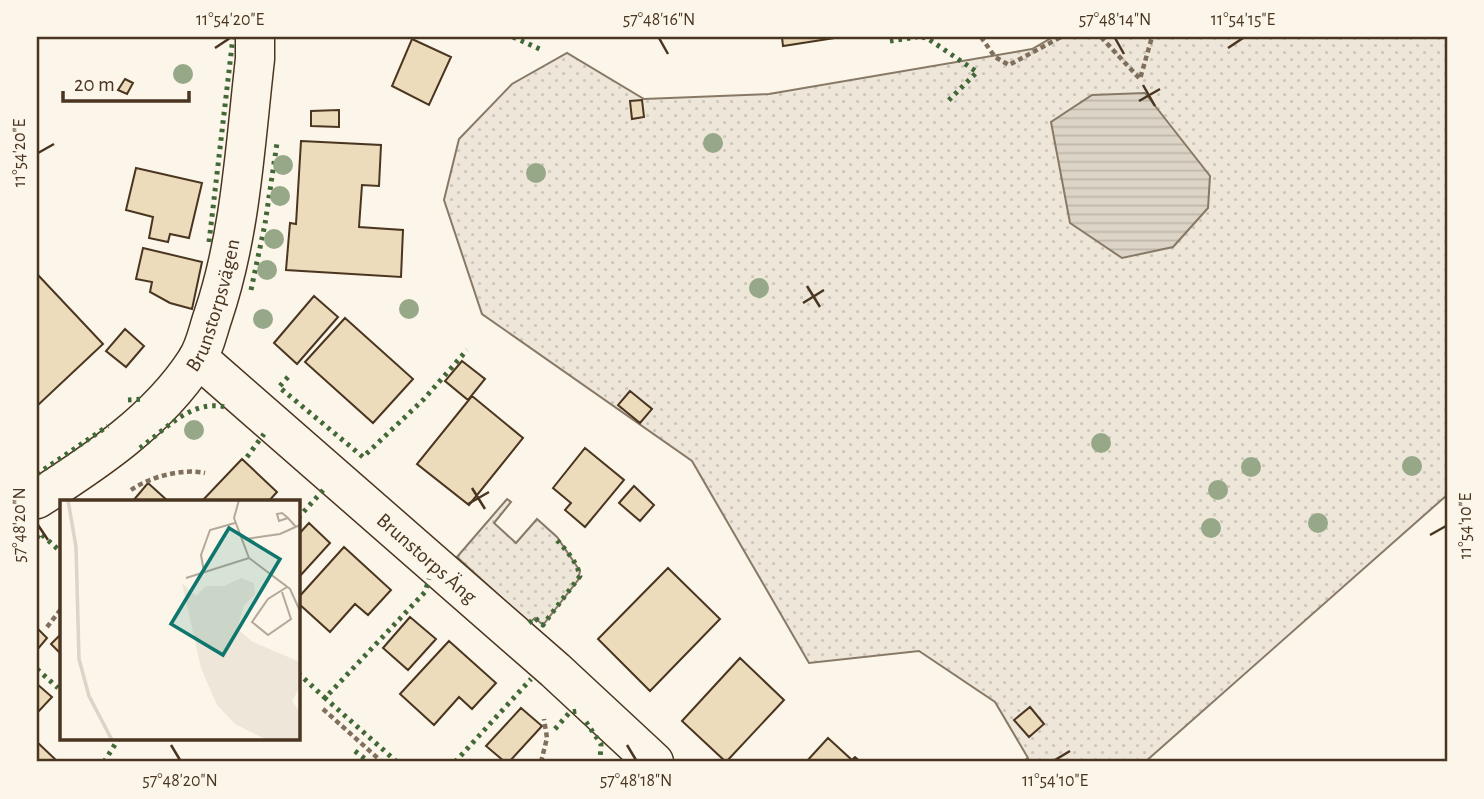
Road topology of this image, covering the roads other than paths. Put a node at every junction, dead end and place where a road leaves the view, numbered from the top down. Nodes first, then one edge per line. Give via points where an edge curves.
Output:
1 (255, 37) edge
2 (198, 358) junction
3 (37, 499) edge
4 (654, 762) edge

1 - 2 street, Brunstorpsvägen via 237,224 220,295
2 - 3 street, Brunstorpsvägen via 173,392 124,438
2 - 4 street, Brunstorps Äng

